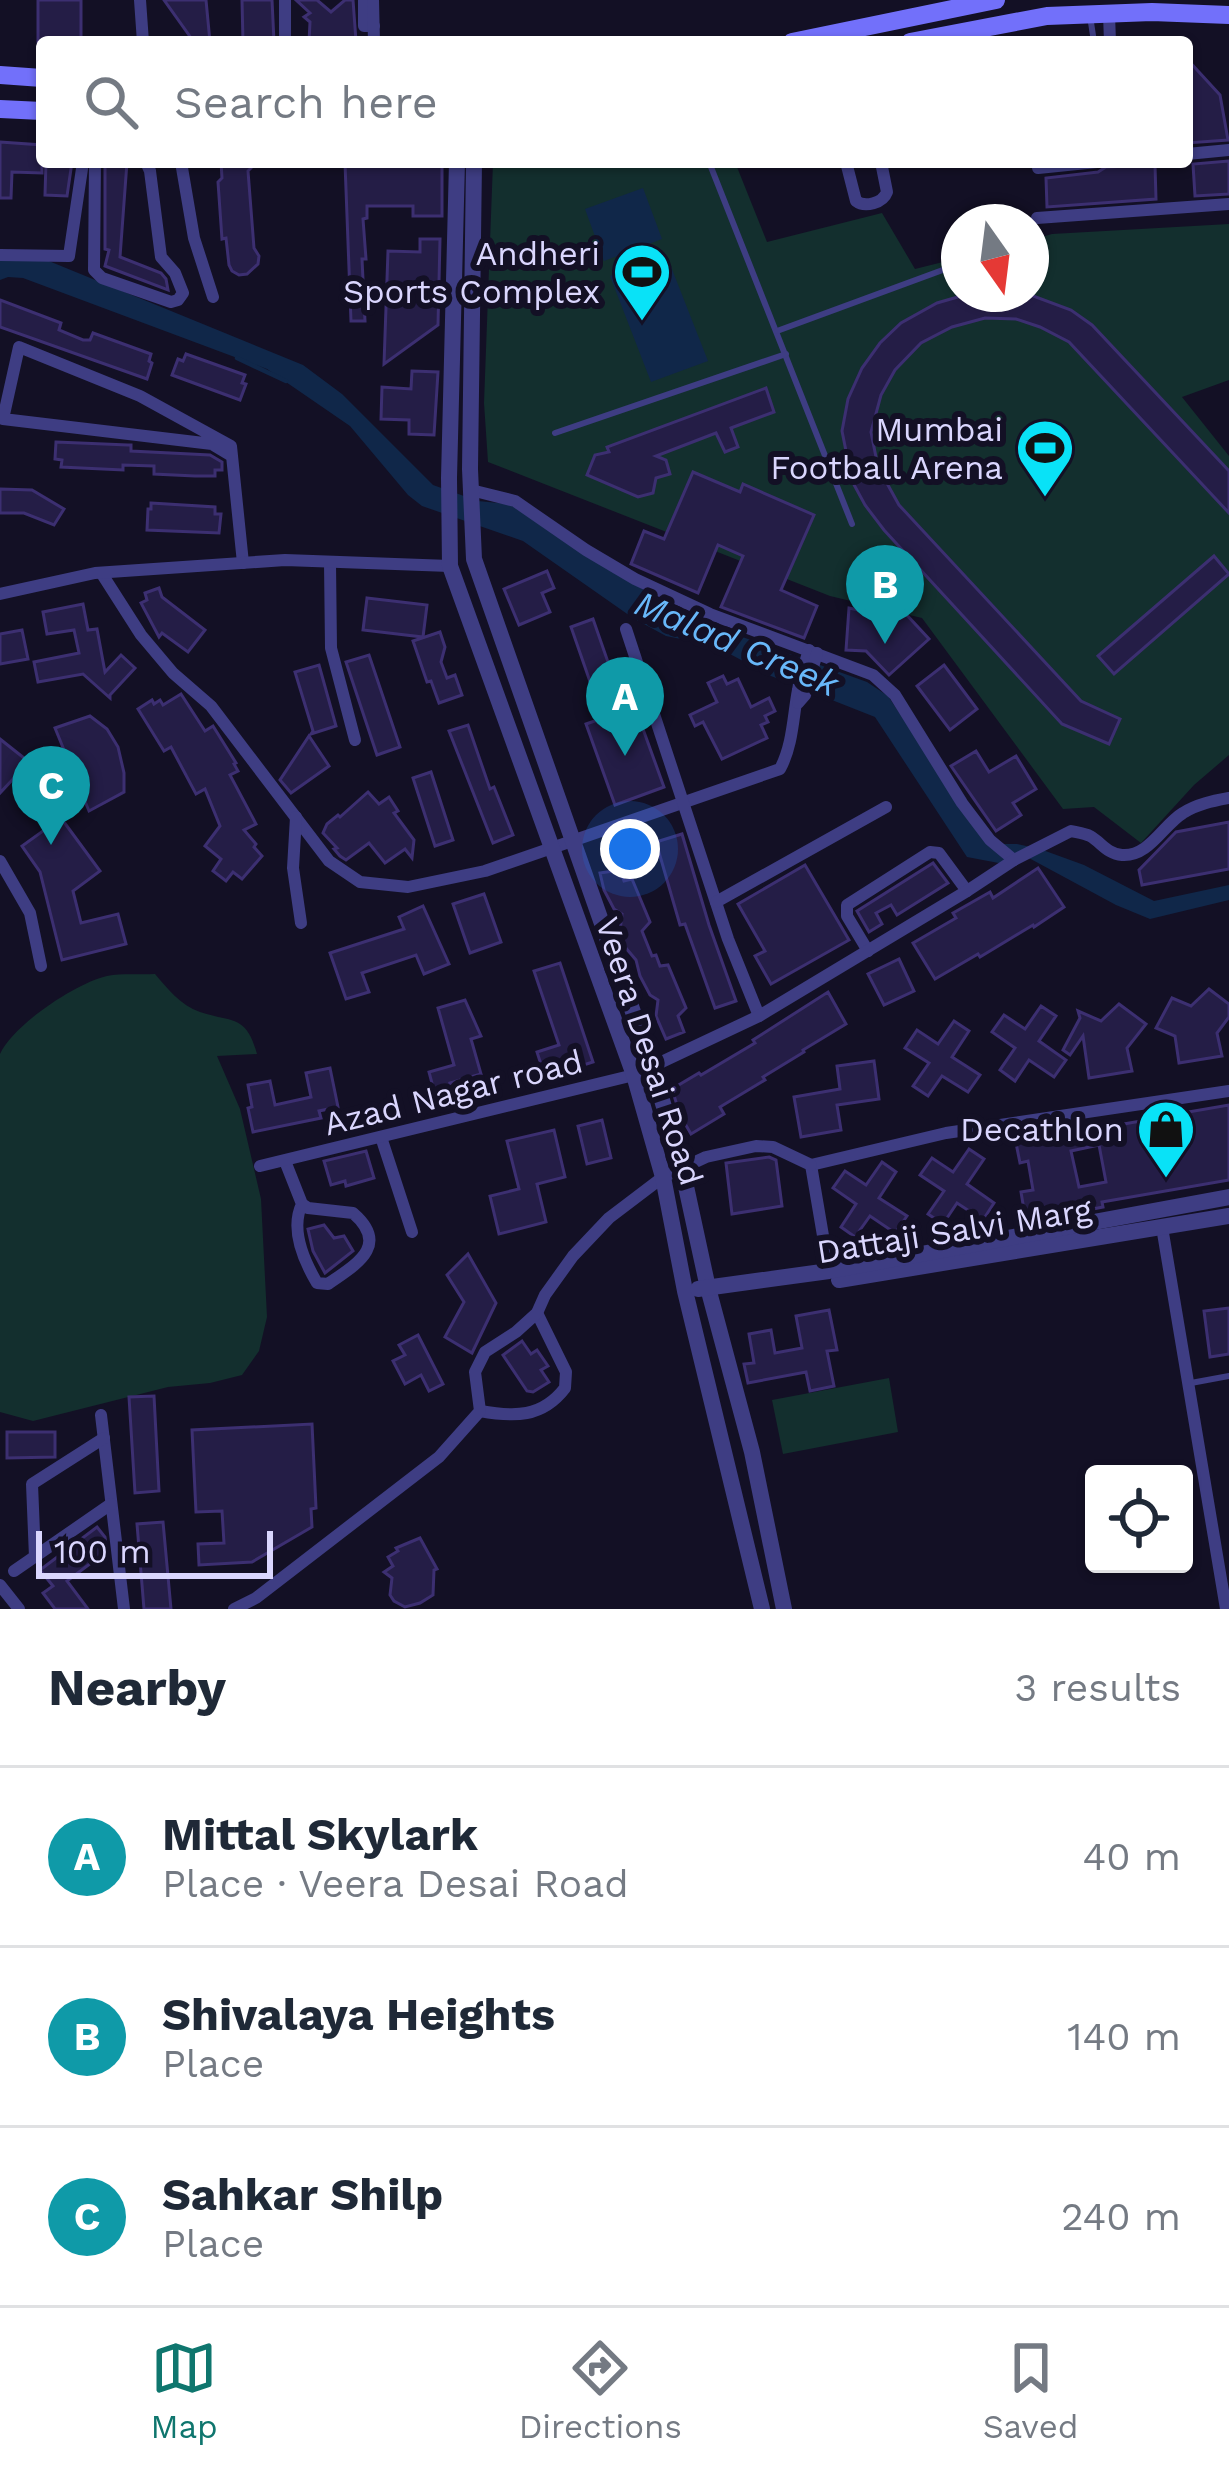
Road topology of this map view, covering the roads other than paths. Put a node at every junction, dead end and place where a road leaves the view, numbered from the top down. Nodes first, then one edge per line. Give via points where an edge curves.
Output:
1 (140, 0) edge
2 (285, 0) edge
3 (364, 0) edge
4 (373, 0) edge
5 (997, 0) edge
6 (1100, 14) junction
7 (1229, 15) edge
8 (369, 26) junction
9 (143, 36) edge
10 (285, 36) edge
11 (365, 36) edge
12 (372, 36) edge
13 (821, 36) edge
14 (951, 36) edge
15 (1095, 36) edge
16 (1108, 36) edge
17 (0, 75) edge
18 (36, 78) edge
19 (0, 110) edge
20 (36, 111) edge
21 (1229, 150) edge
22 (1193, 153) edge
23 (81, 168) edge
24 (95, 168) edge
25 (148, 168) edge
26 (182, 168) edge
27 (457, 168) edge
28 (474, 168) edge
29 (711, 168) edge
30 (848, 168) edge
31 (881, 168) edge
32 (1229, 204) edge
33 (1049, 217) edge
34 (0, 255) edge
35 (941, 270) edge
36 (213, 298) dead end
37 (777, 331) junction
38 (786, 353) junction
39 (555, 433) dead end
40 (232, 456) junction
41 (471, 495) junction
42 (852, 524) dead end
43 (243, 563) junction
44 (330, 563) junction
45 (450, 566) junction
46 (102, 574) junction
47 (0, 594) edge
48 (626, 629) dead end
49 (812, 656) junction
50 (355, 740) dead end
51 (1229, 798) edge
52 (684, 804) junction
53 (886, 807) dead end
54 (296, 815) junction
55 (574, 842) junction
56 (551, 850) junction
57 (1014, 860) junction
58 (0, 862) edge
59 (967, 891) junction
60 (716, 902) junction
61 (302, 923) dead end
62 (868, 951) junction
63 (40, 965) dead end
64 (759, 1016) junction
65 (652, 1066) junction
66 (634, 1075) junction
67 (1229, 1091) edge
68 (381, 1137) junction
69 (285, 1161) junction
70 (811, 1165) junction
71 (260, 1166) dead end
72 (682, 1168) junction
73 (663, 1178) junction
74 (1229, 1197) edge
75 (302, 1204) junction
76 (1229, 1216) edge
77 (1162, 1227) junction
78 (412, 1232) dead end
79 (829, 1271) junction
80 (710, 1294) junction
81 (686, 1296) junction
82 (537, 1313) junction
83 (1229, 1376) edge
84 (1189, 1384) junction
85 (480, 1411) junction
86 (101, 1415) dead end
87 (104, 1438) junction
88 (110, 1504) junction
89 (35, 1557) junction
90 (14, 1571) dead end
91 (0, 1585) edge
92 (260, 1603) edge
93 (20, 1609) edge
94 (124, 1609) edge
95 (234, 1609) edge
96 (762, 1609) edge
97 (784, 1609) edge
98 (1226, 1609) edge

1 - 9 street
2 - 10 street
3 - 8 street
4 - 8 street
5 - 13 main road
6 - 7 main road
6 - 14 main road via 1030,18
6 - 15 lane
6 - 16 street
8 - 11 street
8 - 12 street
17 - 18 main road
19 - 20 main road
21 - 22 street
23 - 34 street via 69,256
24 - 25 street via 94,270 171,302 184,293 161,257
26 - 36 street
27 - 45 street, Veera Desai Road
28 - 41 street
29 - 37 lane
30 - 31 street via 864,205 885,197
32 - 33 street
35 - 37 lane
37 - 38 lane
38 - 39 lane
38 - 42 lane
40 - 40 street via 231,446 140,396 20,347 3,419 212,444
40 - 43 street
41 - 49 street via 515,501 602,560
41 - 55 street via 474,559
43 - 44 street
43 - 46 street
44 - 45 street
44 - 50 street via 331,648
45 - 56 street, Veera Desai Road
46 - 47 street
46 - 54 street via 141,635 211,706
48 - 52 street
49 - 52 street via 781,770
49 - 57 street via 873,676 895,695 962,803
51 - 57 street, Azad Nagar road via 1180,814 1126,856 1071,831
52 - 55 street
52 - 60 street
53 - 60 street
54 - 56 street via 329,861 360,882 438,882
54 - 61 street
55 - 56 street
55 - 65 street
56 - 66 street, Veera Desai Road
57 - 59 street, Azad Nagar road
58 - 63 street via 30,913
59 - 62 street, Azad Nagar road
59 - 62 street via 930,852 845,909
60 - 64 street
62 - 64 street, Azad Nagar road
64 - 65 street, Azad Nagar road
65 - 66 street, Azad Nagar road
65 - 72 street
66 - 68 street, Azad Nagar road
66 - 73 street, Veera Desai Road
67 - 70 street via 946,1133
68 - 69 street, Azad Nagar road
68 - 78 street
69 - 71 street, Azad Nagar road
69 - 75 street
70 - 72 street via 756,1146
70 - 79 street
72 - 73 street
72 - 80 street
73 - 81 street, Veera Desai Road
73 - 82 street via 573,1256
74 - 79 street, Dattaji Salvi Marg
75 - 75 street via 353,1213 367,1228 364,1258 328,1284 317,1283 307,1265 296,1225
76 - 77 street, Dattaji Salvi Marg
77 - 80 street, Dattaji Salvi Marg
77 - 84 street
79 - 80 street, Dattaji Salvi Marg
80 - 81 street, Dattaji Salvi Marg
80 - 97 street
81 - 96 street, Veera Desai Road
82 - 85 street via 484,1352 475,1372
82 - 85 street via 566,1372 565,1388 530,1414
83 - 84 lane
84 - 98 street
85 - 92 street via 439,1457
86 - 87 street
87 - 88 street
87 - 89 street via 32,1484
88 - 89 street
88 - 94 street
89 - 90 street
91 - 93 street
92 - 95 street

